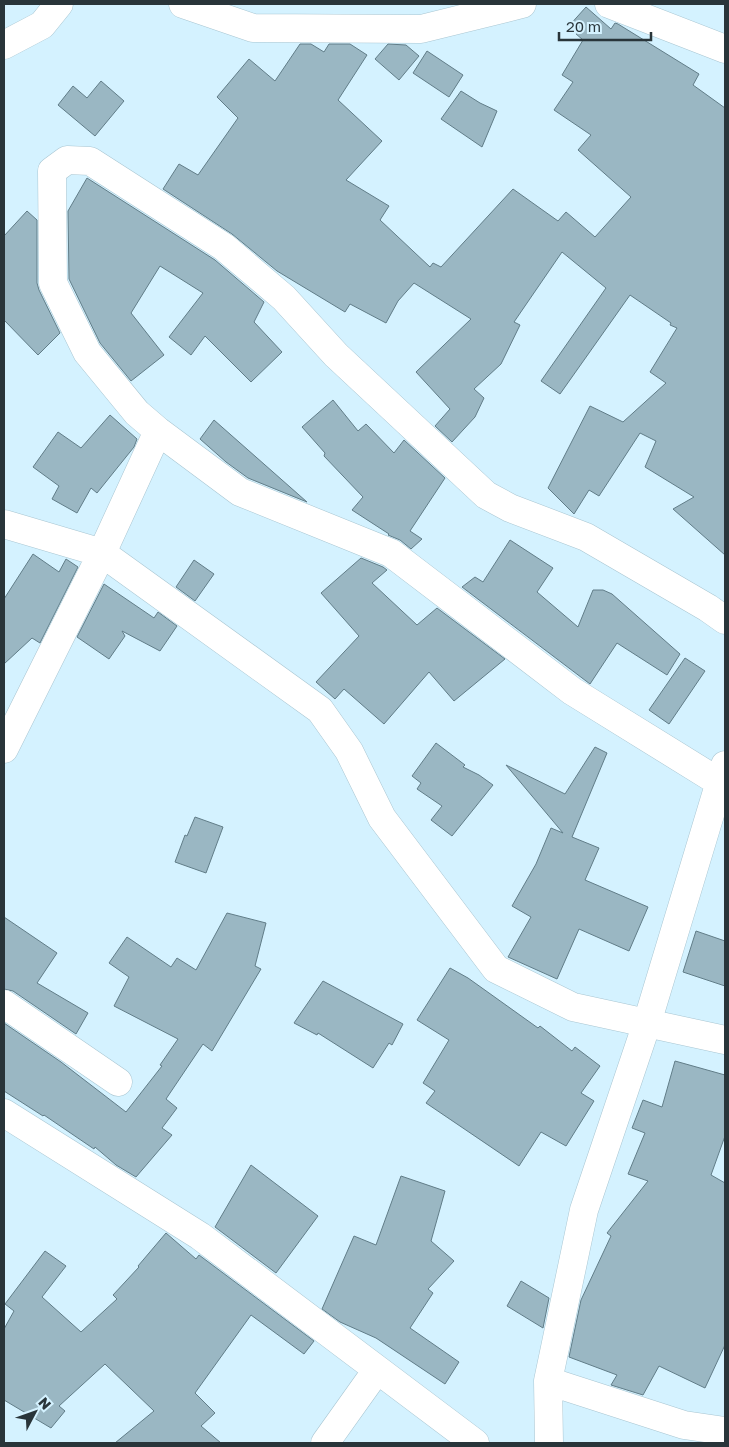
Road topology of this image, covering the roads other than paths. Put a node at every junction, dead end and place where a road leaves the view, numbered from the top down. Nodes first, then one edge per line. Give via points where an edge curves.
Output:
1 (59, 4) edge
2 (183, 4) edge
3 (522, 4) edge
4 (609, 4) edge
5 (4, 45) edge
6 (725, 49) edge
7 (158, 431) junction
8 (4, 524) edge
9 (102, 553) junction
10 (725, 620) edge
11 (4, 749) edge
12 (722, 774) edge
13 (4, 1004) edge
14 (647, 1023) junction
15 (725, 1040) edge
16 (118, 1082) dead end
17 (4, 1113) edge
18 (378, 1370) junction
19 (548, 1382) junction
20 (725, 1431) edge
21 (325, 1443) edge
22 (475, 1443) edge
23 (549, 1443) edge

1 - 5 street via 42,25
2 - 3 street via 253,28 421,29
4 - 6 street
7 - 9 street
7 - 10 street via 137,413 86,352 53,283 52,171 67,160 90,161 224,247 284,298 336,355 486,495 510,508 586,536
7 - 12 street via 240,492 391,553 572,691
8 - 9 street
9 - 11 street
9 - 14 street via 320,710 349,751 382,818 496,969 573,1007
12 - 14 street
13 - 16 street
14 - 15 street
14 - 19 street via 584,1210
17 - 18 street via 200,1236
18 - 21 street
18 - 22 street
19 - 20 street via 684,1425
19 - 23 street

